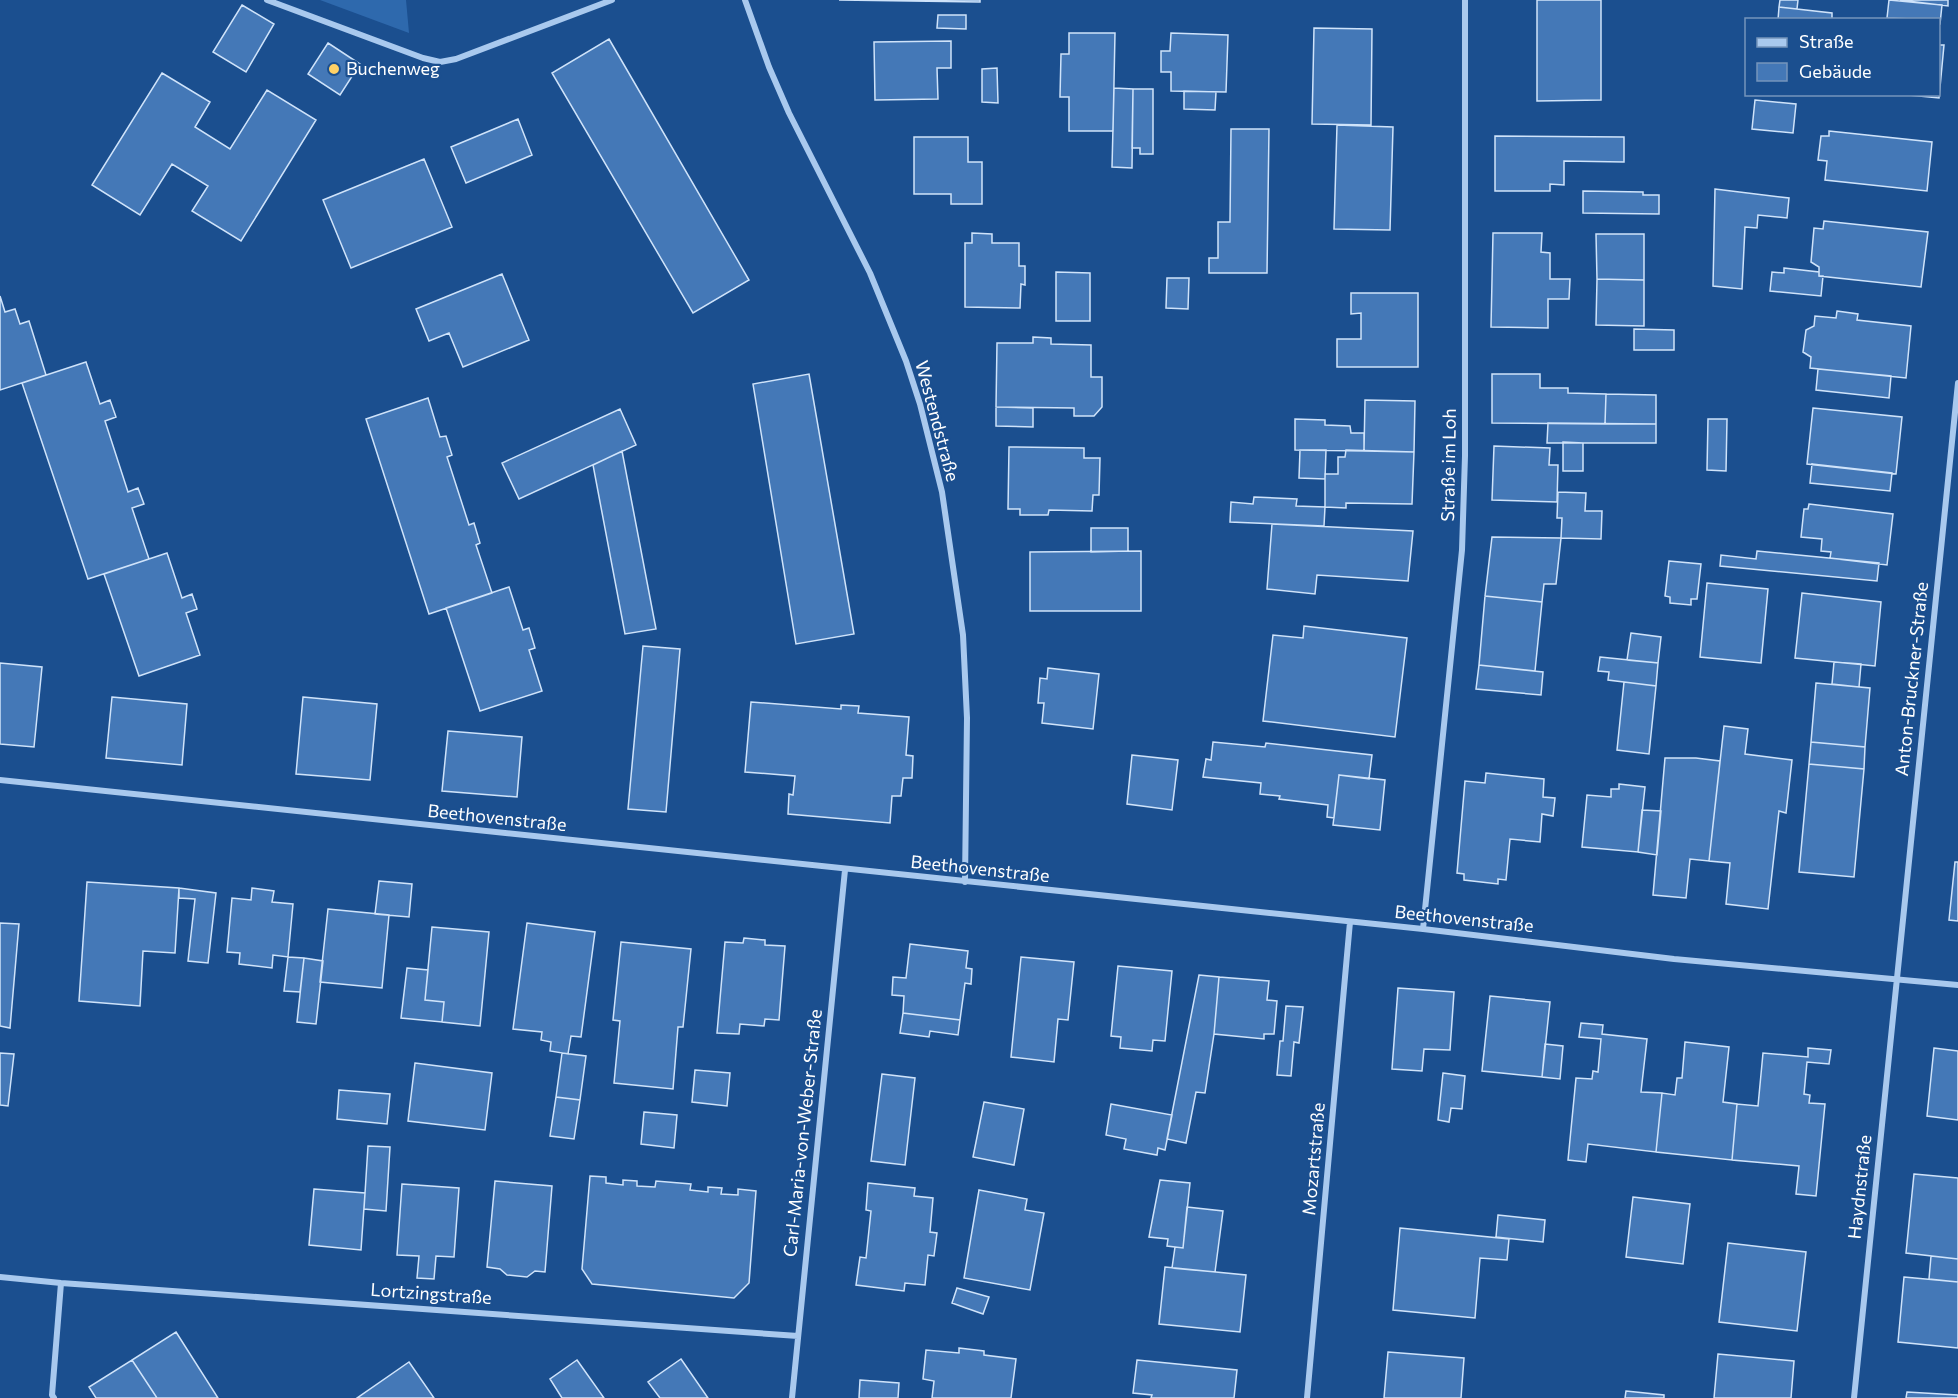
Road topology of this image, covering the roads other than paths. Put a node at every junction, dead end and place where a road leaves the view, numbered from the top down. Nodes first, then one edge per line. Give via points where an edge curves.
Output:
1 (267, 0) edge
2 (612, 0) edge
3 (745, 0) edge
4 (1465, 0) edge
5 (1958, 383) edge
6 (0, 780) edge
7 (845, 870) junction
8 (965, 882) junction
9 (1350, 922) junction
10 (1423, 929) junction
11 (1896, 979) junction
12 (1958, 985) edge
13 (0, 1276) edge
14 (61, 1283) junction
15 (798, 1335) junction
16 (54, 1398) edge
17 (792, 1398) edge
18 (1307, 1398) edge
19 (1854, 1398) edge

1 - 2 street via 441,62
3 - 8 street, Westendstraße via 789,113 870,273 906,361 942,492 963,635 967,718
4 - 10 street, Straße im Loh via 1462,550
5 - 11 street, Anton-Bruckner-Straße
6 - 7 street, Beethovenstraße
7 - 8 street, Beethovenstraße
7 - 15 street, Carl-Maria-von-Weber-Straße
8 - 9 street, Beethovenstraße
9 - 10 street, Beethovenstraße
9 - 18 street, Mozartstraße
10 - 11 street, Beethovenstraße
11 - 12 street, Beethovenstraße
11 - 19 street, Haydnstraße
13 - 14 street, Lortzingstraße
14 - 15 street, Lortzingstraße
14 - 16 street
15 - 17 street, Carl-Maria-von-Weber-Straße

